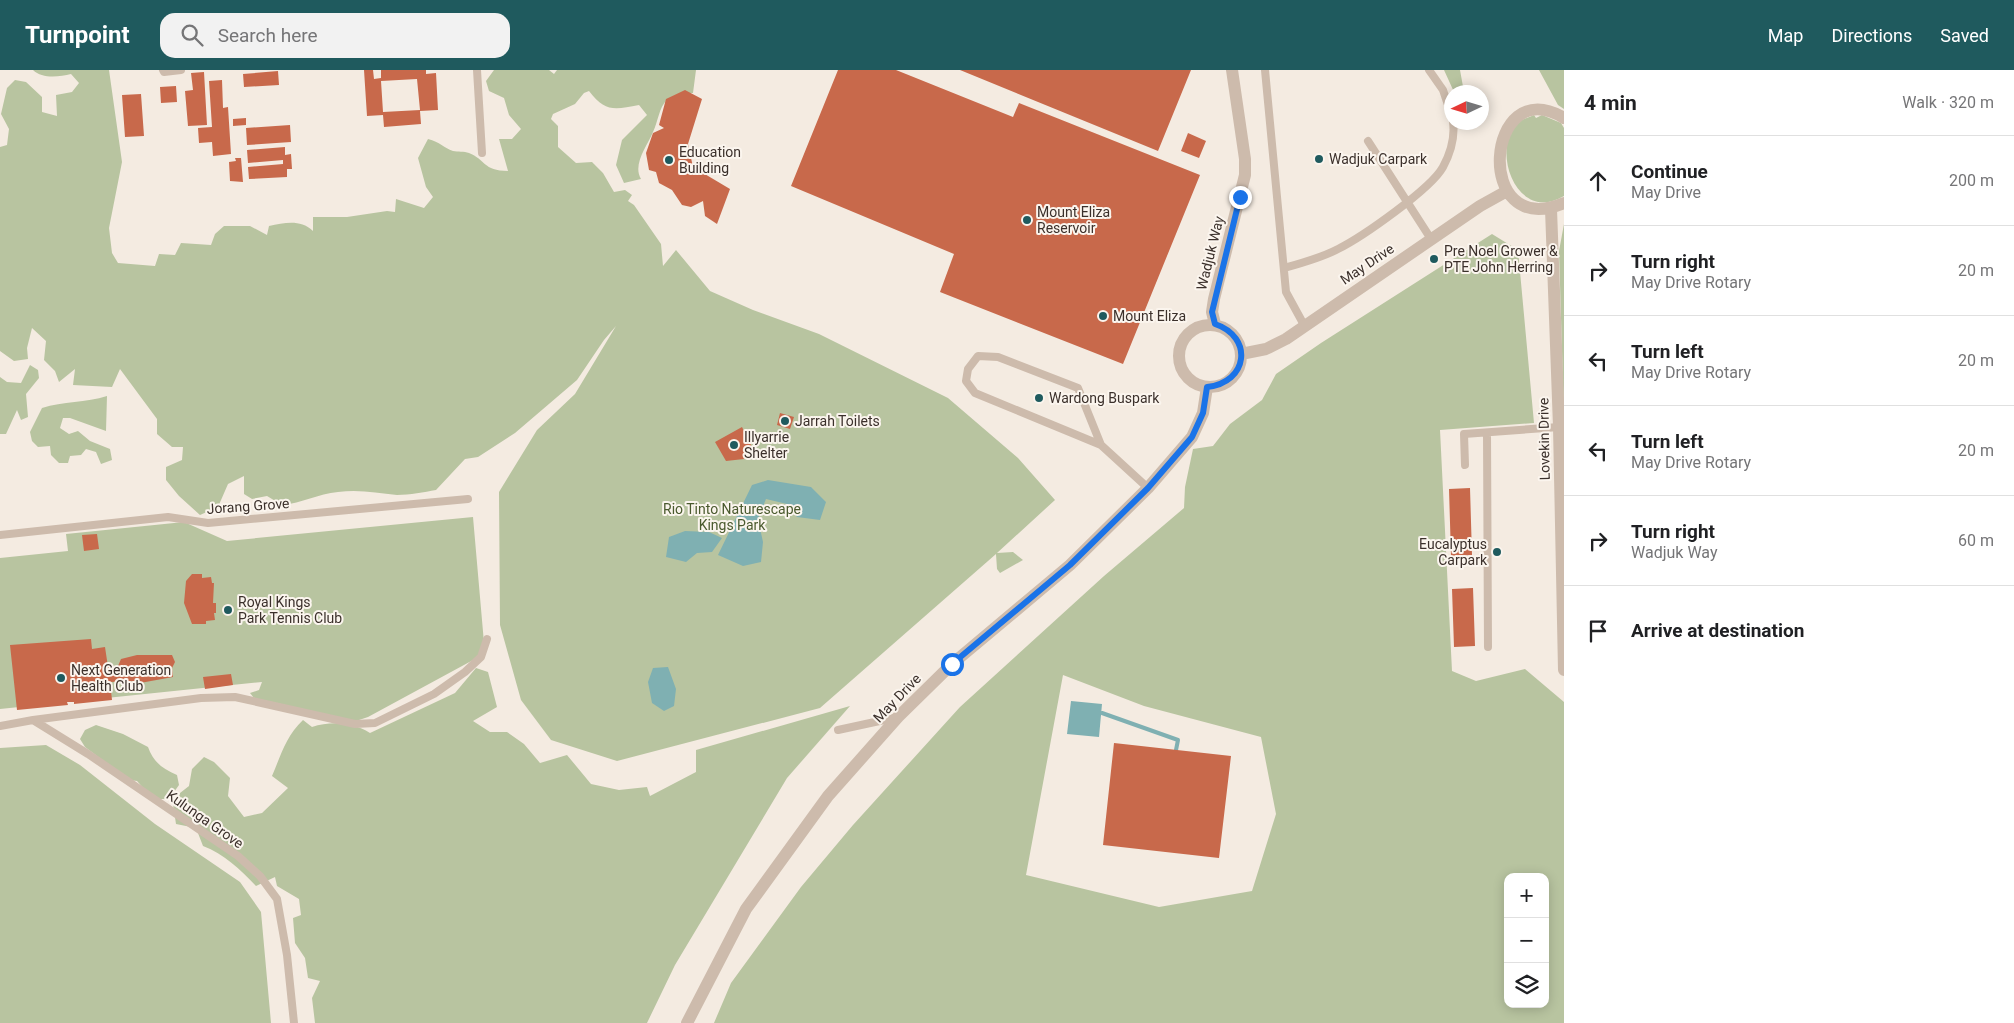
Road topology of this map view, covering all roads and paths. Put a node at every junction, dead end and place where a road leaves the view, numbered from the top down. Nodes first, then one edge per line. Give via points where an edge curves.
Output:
1 (163, 70) edge
2 (181, 70) edge
3 (478, 70) edge
4 (1232, 70) edge
5 (1265, 70) edge
6 (1429, 70) edge
7 (1444, 93) edge
8 (1564, 118) edge
9 (1454, 130) edge
10 (1368, 141) dead end
11 (482, 153) dead end
12 (1507, 191) junction
13 (1407, 203) junction
14 (1564, 203) edge
15 (1551, 208) junction
16 (1431, 239) junction
17 (1284, 268) junction
18 (1215, 324) junction
19 (1304, 325) junction
20 (1241, 354) junction
21 (1207, 387) junction
22 (1559, 427) junction
23 (1487, 433) junction
24 (1101, 445) junction
25 (1465, 464) dead end
26 (1148, 488) junction
27 (468, 499) dead end
28 (0, 535) edge
29 (1562, 538) edge
30 (487, 639) dead end
31 (1488, 647) dead end
32 (1564, 670) edge
33 (898, 717) junction
34 (32, 720) junction
35 (0, 726) edge
36 (838, 730) dead end
37 (294, 1023) edge
38 (687, 1023) edge

1 - 2 lane
3 - 11 lane
4 - 18 street, Wadjuk Way via 1245,175 1214,299 1212,312
5 - 17 lane
6 - 7 lane
8 - 12 street via 1551,110 1537,108 1519,114 1506,129 1500,145 1499,162
9 - 13 lane via 1442,168
10 - 13 lane
12 - 15 street via 1524,206
12 - 16 street, May Drive
13 - 16 lane
13 - 17 lane via 1338,250
14 - 15 street
15 - 22 street, Lovekin Drive
16 - 19 street, May Drive
17 - 19 lane via 1286,292
18 - 20 street via 1233,334
18 - 21 street via 1193,329 1185,336 1179,352 1181,368 1187,378
19 - 20 street, May Drive via 1266,349
20 - 21 street via 1238,369 1228,382
21 - 26 street, May Drive via 1203,413 1192,437
22 - 23 lane
22 - 29 street, Lovekin Drive
23 - 25 lane via 1464,434
23 - 31 lane
24 - 24 lane via 975,393 966,381 968,369 978,356 998,357 1078,388
24 - 26 lane
26 - 33 street, May Drive via 1070,565 952,664
27 - 28 lane, Jorang Grove via 208,524 168,517
29 - 32 street, Lovekin Drive
30 - 34 lane via 480,657 465,672 434,694 375,723 355,724 235,697 201,698
33 - 36 lane
33 - 38 street, May Drive via 828,796 746,909
34 - 35 lane
34 - 37 lane, Kulunga Grove via 222,845 260,876 277,899

